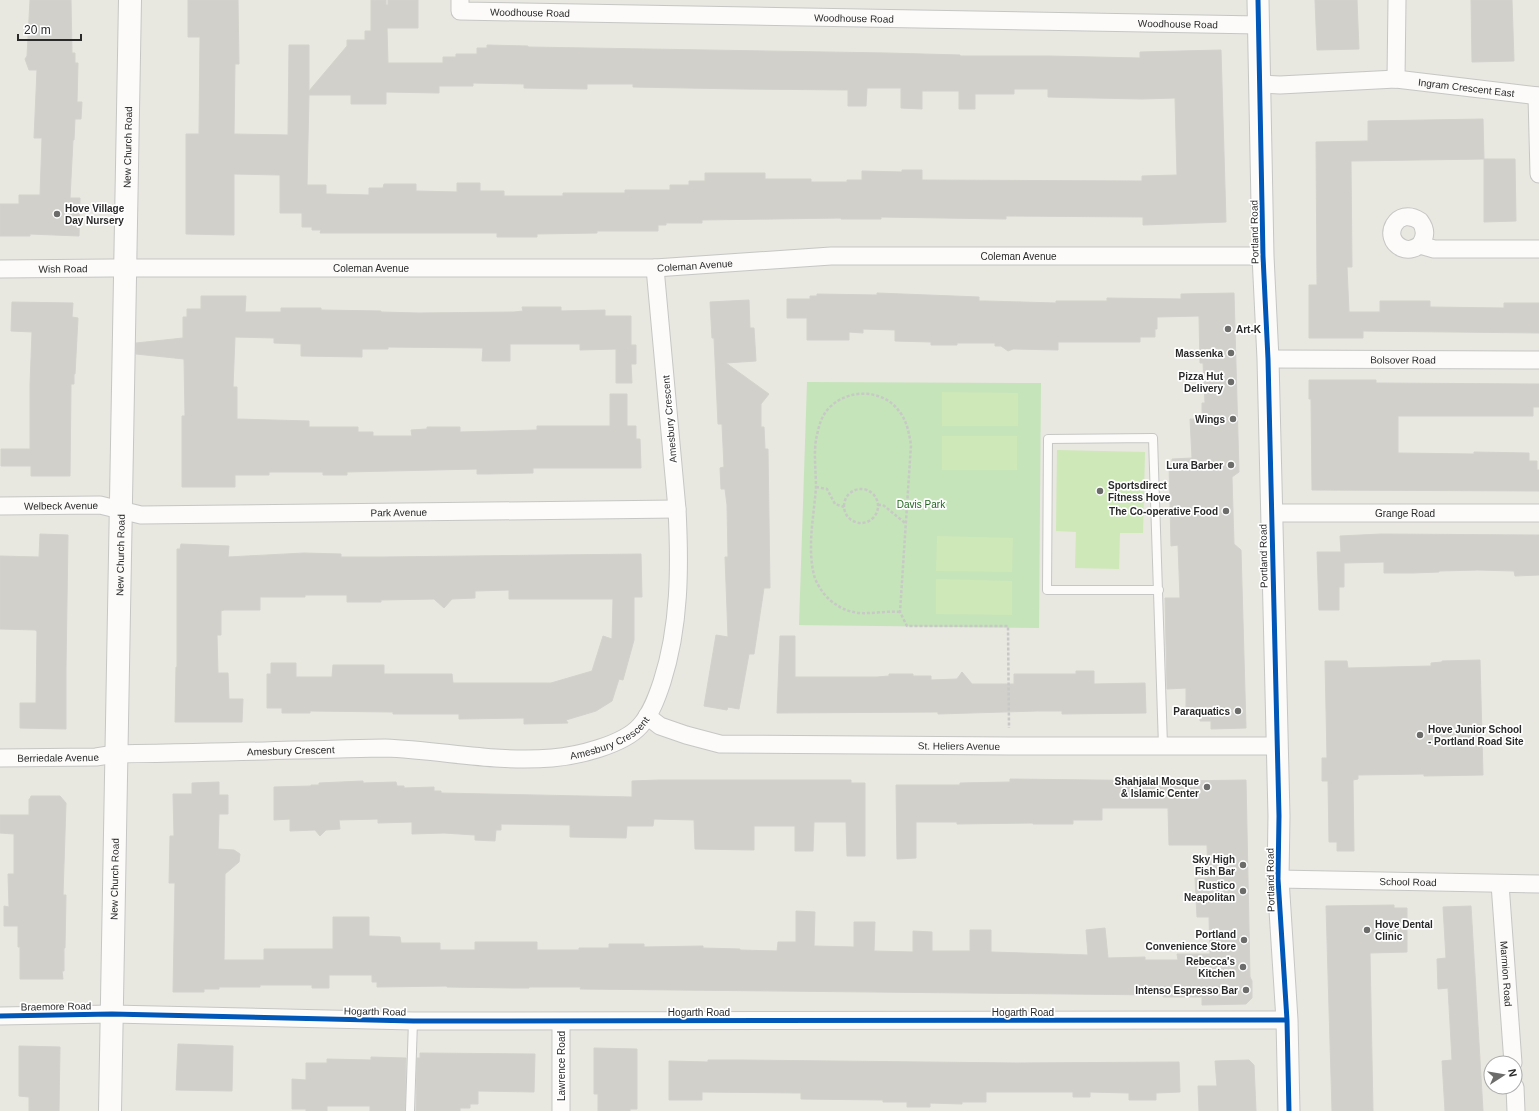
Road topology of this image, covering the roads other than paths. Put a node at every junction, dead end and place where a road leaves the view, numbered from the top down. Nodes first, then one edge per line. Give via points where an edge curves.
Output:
1 (130, 0) edge
2 (460, 0) edge
3 (1258, 0) edge
4 (1397, 0) edge
5 (1259, 26) junction
6 (1396, 79) junction
7 (1260, 84) junction
8 (1538, 96) edge
9 (1539, 174) edge
10 (1420, 245) dead end
11 (1539, 249) edge
12 (1263, 256) junction
13 (655, 268) junction
14 (0, 269) edge
15 (126, 269) junction
16 (1268, 359) junction
17 (1539, 360) edge
18 (0, 506) edge
19 (677, 509) junction
20 (121, 510) junction
21 (1271, 513) junction
22 (1539, 513) edge
23 (1158, 590) junction
24 (647, 716) junction
25 (1163, 746) junction
26 (1277, 746) junction
27 (115, 754) junction
28 (0, 758) edge
29 (1278, 878) junction
30 (1500, 884) junction
31 (1539, 884) edge
32 (112, 1014) junction
33 (0, 1016) edge
34 (1287, 1020) junction
35 (413, 1021) junction
36 (561, 1022) junction
37 (1512, 1055) edge
38 (1515, 1095) edge
39 (110, 1111) edge
40 (410, 1111) edge
41 (561, 1111) edge
42 (1289, 1111) edge
43 (1516, 1111) edge

1 - 15 main road, New Church Road
2 - 5 street, Woodhouse Road via 460,11
3 - 5 street, Portland Road
4 - 6 street
5 - 7 street, Portland Road
6 - 7 street, Ingram Crescent East
6 - 8 street, Ingram Crescent East
7 - 12 street, Portland Road
8 - 9 street, Ingram Crescent East
10 - 11 street via 1434,250
12 - 13 street, Coleman Avenue via 831,256
12 - 16 street, Portland Road
13 - 15 street, Coleman Avenue
13 - 19 street, Amesbury Crescent
14 - 15 street, Wish Road
15 - 20 main road, New Church Road
16 - 17 street, Bolsover Road
16 - 21 street, Portland Road
18 - 20 street, Welbeck Avenue via 100,505
19 - 20 street, Park Avenue via 141,514
19 - 24 street, Amesbury Crescent via 679,585 675,629 669,662
20 - 27 main road, New Church Road
21 - 22 street, Grange Road
21 - 26 street, Portland Road
23 - 23 lane via 1047,590 1048,439 1153,438
23 - 25 lane
24 - 25 street, St. Heliers Avenue via 660,726 686,736 720,744
24 - 27 street, Amesbury Crescent via 640,727 611,744 582,753 539,759 524,760 386,748
25 - 26 street, St. Heliers Avenue
26 - 29 street, Portland Road
27 - 28 street, Berriedale Avenue via 96,757
27 - 32 main road, New Church Road
29 - 30 street, School Road
29 - 34 street, Portland Road
30 - 31 street, School Road
30 - 37 street, Marmion Road
32 - 33 street, Braemore Road
32 - 35 street, Hogarth Road
32 - 39 main road, New Church Road
34 - 36 street, Hogarth Road
34 - 42 street, Portland Road
35 - 36 street, Hogarth Road
35 - 40 lane
36 - 41 street, Lawrence Road
38 - 43 street

